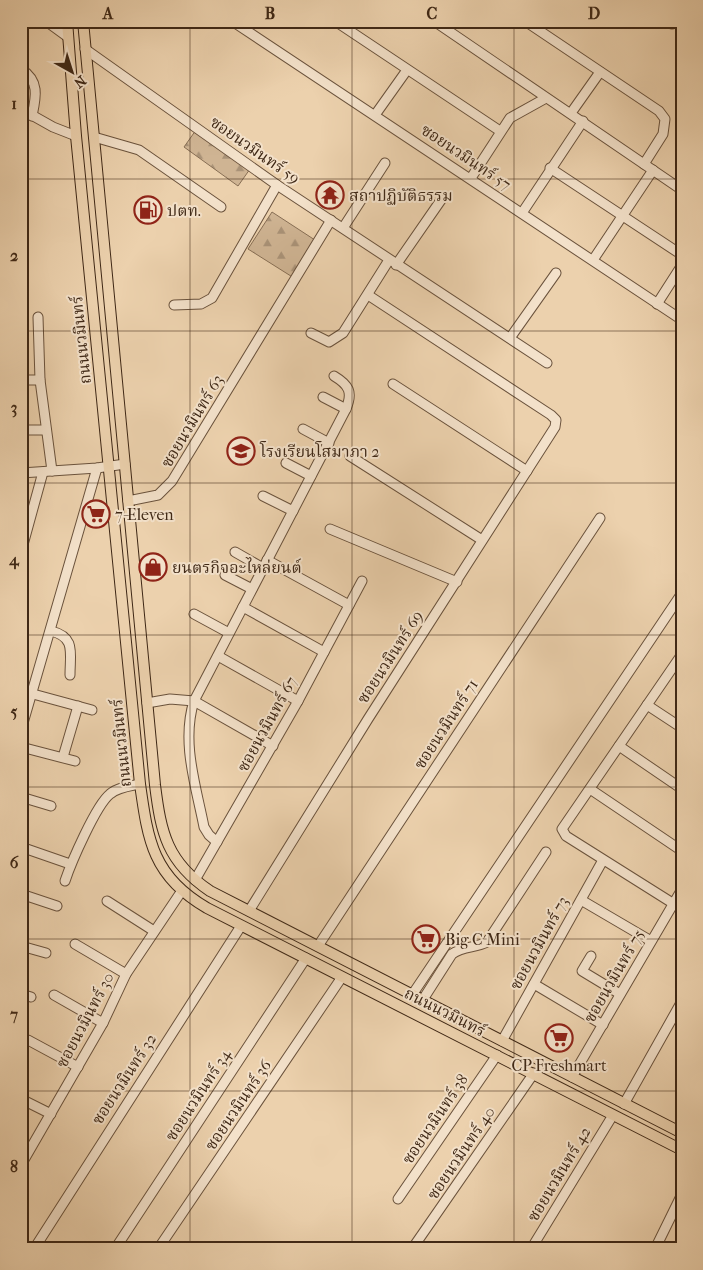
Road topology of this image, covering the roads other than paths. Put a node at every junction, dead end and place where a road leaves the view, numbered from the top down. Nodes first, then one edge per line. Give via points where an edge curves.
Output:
1 (46, 21) edge
2 (67, 21) edge
3 (83, 21) edge
4 (232, 21) edge
5 (335, 21) edge
6 (434, 21) edge
7 (525, 21) edge
8 (68, 37) junction
9 (85, 49) junction
10 (21, 69) edge
11 (407, 70) junction
12 (600, 72) junction
13 (546, 98) junction
14 (21, 109) edge
15 (571, 113) junction
16 (375, 115) junction
17 (32, 116) junction
18 (582, 121) junction
19 (500, 131) junction
20 (76, 136) junction
21 (94, 137) junction
22 (385, 163) dead end
23 (644, 164) junction
24 (550, 168) junction
25 (654, 170) junction
26 (471, 178) junction
27 (277, 185) junction
28 (682, 190) edge
29 (441, 200) dead end
30 (221, 206) dead end
31 (522, 213) junction
32 (622, 216) junction
33 (331, 220) junction
34 (343, 228) junction
35 (682, 255) edge
36 (593, 260) junction
37 (392, 262) junction
38 (682, 265) edge
39 (556, 273) dead end
40 (368, 295) junction
41 (657, 304) junction
42 (174, 305) dead end
43 (38, 317) dead end
44 (682, 320) edge
45 (311, 333) dead end
46 (510, 338) junction
47 (547, 363) dead end
48 (334, 376) dead end
49 (21, 380) edge
50 (40, 380) junction
51 (393, 384) dead end
52 (323, 397) dead end
53 (346, 410) junction
54 (303, 429) dead end
55 (21, 430) edge
56 (46, 430) junction
57 (329, 443) junction
58 (350, 456) dead end
59 (286, 463) dead end
60 (125, 464) junction
61 (109, 466) junction
62 (97, 468) junction
63 (48, 471) junction
64 (527, 471) junction
65 (21, 473) edge
66 (311, 476) junction
67 (263, 496) dead end
68 (128, 502) junction
69 (293, 511) junction
70 (600, 518) dead end
71 (330, 529) dead end
72 (482, 540) junction
73 (21, 552) edge
74 (235, 552) dead end
75 (265, 564) junction
76 (225, 575) dead end
77 (362, 581) dead end
78 (456, 582) junction
79 (252, 588) junction
80 (682, 593) edge
81 (349, 605) junction
82 (243, 607) junction
83 (194, 614) dead end
84 (51, 631) junction
85 (229, 634) junction
86 (324, 652) junction
87 (218, 656) junction
88 (680, 659) edge
89 (70, 674) dead end
90 (32, 694) junction
91 (194, 701) junction
92 (298, 701) junction
93 (147, 703) junction
94 (647, 705) junction
95 (78, 706) junction
96 (92, 710) dead end
97 (682, 728) edge
98 (21, 730) edge
99 (21, 746) edge
100 (273, 746) junction
101 (619, 746) junction
102 (63, 757) junction
103 (75, 761) dead end
104 (140, 784) junction
105 (590, 789) junction
106 (682, 789) edge
107 (21, 797) edge
108 (50, 806) dead end
109 (217, 842) junction
110 (21, 847) edge
111 (682, 851) edge
112 (546, 852) dead end
113 (602, 860) junction
114 (70, 864) junction
115 (195, 880) junction
116 (65, 881) dead end
117 (682, 890) edge
118 (181, 892) junction
119 (21, 894) edge
120 (581, 900) junction
121 (106, 902) dead end
122 (674, 904) junction
123 (57, 906) dead end
124 (249, 911) junction
125 (241, 926) junction
126 (154, 931) junction
127 (651, 941) junction
128 (76, 944) dead end
129 (21, 946) edge
130 (318, 946) junction
131 (46, 953) dead end
132 (590, 956) dead end
133 (306, 958) junction
134 (126, 974) junction
135 (342, 977) junction
136 (534, 984) junction
137 (21, 994) edge
138 (620, 994) junction
139 (54, 995) dead end
140 (412, 996) junction
141 (31, 997) dead end
142 (422, 1000) junction
143 (682, 1001) edge
144 (103, 1023) junction
145 (603, 1025) junction
146 (28, 1040) dead end
147 (502, 1041) junction
148 (497, 1055) junction
149 (78, 1067) junction
150 (534, 1073) junction
151 (572, 1078) junction
152 (21, 1099) edge
153 (624, 1104) junction
154 (51, 1114) junction
155 (612, 1115) junction
156 (682, 1133) edge
157 (682, 1150) edge
158 (24, 1154) edge
159 (21, 1165) edge
160 (682, 1194) edge
161 (398, 1199) dead end
162 (34, 1249) edge
163 (116, 1249) edge
164 (158, 1249) edge
165 (412, 1249) edge
166 (531, 1249) edge
167 (655, 1249) edge

1 - 8 street
2 - 8 main road, ถนนนวมินทร์
3 - 9 main road, ถนนนวมินทร์
4 - 16 street, ซอยนวมินทร์ 57
5 - 11 street
6 - 13 street
7 - 12 street
8 - 20 main road, ถนนนวมินทร์
9 - 21 main road, ถนนนวมินทร์
9 - 27 street, ซอยนวมินทร์ 59
10 - 17 street via 33,78 36,88
11 - 16 street
11 - 19 street
12 - 15 street
12 - 23 street via 659,110 665,119 663,134
13 - 15 street
13 - 19 street via 514,115
14 - 17 street
15 - 18 street
16 - 26 street, ซอยนวมินทร์ 57
17 - 20 street
18 - 23 street
18 - 24 street
19 - 26 street
20 - 21 main road
20 - 61 main road, ถนนนวมินทร์
21 - 30 street via 139,150
21 - 60 main road, ถนนนวมินทร์
22 - 34 street
23 - 25 street
24 - 31 street
24 - 32 street
25 - 28 street
25 - 32 street
26 - 31 street, ซอยนวมินทร์ 57
27 - 33 street, ซอยนวมินทร์ 59
27 - 42 street via 212,298 201,304
29 - 37 street
31 - 36 street, ซอยนวมินทร์ 57
32 - 35 street
32 - 36 street
33 - 34 street, ซอยนวมินทร์ 59
33 - 68 street, ซอยนวมินทร์ 63 via 167,488 158,496
34 - 37 street, ซอยนวมินทร์ 59
36 - 41 street, ซอยนวมินทร์ 57
37 - 40 street
37 - 46 street, ซอยนวมินทร์ 59
38 - 41 street
39 - 46 street
40 - 45 street via 337,339 330,342
40 - 64 street, ซอยนวมินทร์ 69 via 556,420 552,434
41 - 44 street, ซอยนวมินทร์ 57
43 - 50 street
46 - 47 street, ซอยนวมินทร์ 59
48 - 53 street via 346,383 350,390
49 - 50 street
50 - 56 street
51 - 64 street
52 - 53 street
53 - 57 street
54 - 57 street
55 - 56 street
56 - 63 street
57 - 66 street
58 - 72 street
59 - 66 street
60 - 61 street
60 - 68 main road, ถนนนวมินทร์
61 - 62 street
61 - 104 main road, ถนนนวมินทร์
62 - 63 street
62 - 84 street
63 - 65 street
63 - 73 street
64 - 72 street, ซอยนวมินทร์ 69
66 - 69 street
67 - 69 street
68 - 93 main road, ถนนนวมินทร์
69 - 75 street
70 - 130 street, ซอยนวมินทร์ 71
71 - 78 street
72 - 78 street, ซอยนวมินทร์ 69
74 - 75 street
75 - 79 street
75 - 81 street
76 - 79 street
77 - 81 street, ซอยนวมินทร์ 67
78 - 124 street, ซอยนวมินทร์ 69
79 - 82 street
80 - 140 street
81 - 86 street, ซอยนวมินทร์ 67
82 - 85 street
82 - 86 street
83 - 85 street
84 - 89 street via 62,634 69,643
84 - 90 street
85 - 87 street
86 - 92 street, ซอยนวมินทร์ 67
87 - 91 street
87 - 92 street
88 - 94 street
90 - 95 street
90 - 98 street
91 - 93 street via 170,699
91 - 100 street
91 - 109 street via 188,739 204,827
92 - 100 street, ซอยนวมินทร์ 67
93 - 115 main road, ถนนนวมินทร์ via 161,829 175,858
94 - 97 street
94 - 101 street
95 - 96 street
95 - 102 street
99 - 102 street
100 - 109 street, ซอยนวมินทร์ 67
101 - 105 street
101 - 106 street
102 - 103 street
104 - 114 street via 109,794
104 - 118 main road, ถนนนวมินทร์ via 154,852 161,867
105 - 111 street
105 - 113 street via 562,830
107 - 108 street
109 - 115 street, ซอยนวมินทร์ 67
110 - 114 street
112 - 142 street via 487,942 452,954
113 - 120 street, ซอยนวมินทร์ 73
113 - 122 street
114 - 116 street
115 - 124 main road, ถนนนวมินทร์
117 - 122 street, ซอยนวมินทร์ 75
118 - 125 main road, ถนนนวมินทร์
118 - 126 street, ซอยนวมินทร์ 30
119 - 123 street
120 - 127 street
120 - 136 street, ซอยนวมินทร์ 73
121 - 126 street
122 - 127 street, ซอยนวมินทร์ 75
124 - 130 main road, ถนนนวมินทร์
125 - 133 main road, ถนนนวมินทร์
125 - 162 street, ซอยนวมินทร์ 32
126 - 134 street, ซอยนวมินทร์ 30
127 - 138 street, ซอยนวมินทร์ 75
128 - 134 street
129 - 131 street
130 - 140 main road, ถนนนวมินทร์
132 - 138 street via 582,971
133 - 135 main road, ถนนนวมินทร์
133 - 163 street, ซอยนวมินทร์ 34
134 - 144 street, ซอยนวมินทร์ 30
135 - 148 main road, ถนนนวมินทร์
135 - 164 street, ซอยนวมินทร์ 36
136 - 145 street
136 - 147 street, ซอยนวมินทร์ 73
137 - 141 street
138 - 145 street, ซอยนวมินทร์ 75
139 - 144 street
140 - 142 main road, ถนนนวมินทร์
142 - 147 main road, ถนนนวมินทร์
143 - 153 street
144 - 149 street, ซอยนวมินทร์ 30
145 - 151 street, ซอยนวมินทร์ 75
146 - 149 street
147 - 151 main road, ถนนนวมินทร์
148 - 150 main road, ถนนนวมินทร์
148 - 161 street, ซอยนวมินทร์ 38
149 - 154 street, ซอยนวมินทร์ 30
150 - 155 main road, ถนนนวมินทร์
150 - 165 street, ซอยนวมินทร์ 40
151 - 153 main road, ถนนนวมินทร์
152 - 154 street
153 - 156 main road, ถนนนวมินทร์
154 - 158 street, ซอยนวมินทร์ 30
155 - 157 main road, ถนนนวมินทร์
155 - 166 street, ซอยนวมินทร์ 42
158 - 159 street, ซอยนวมินทร์ 30
160 - 167 street

